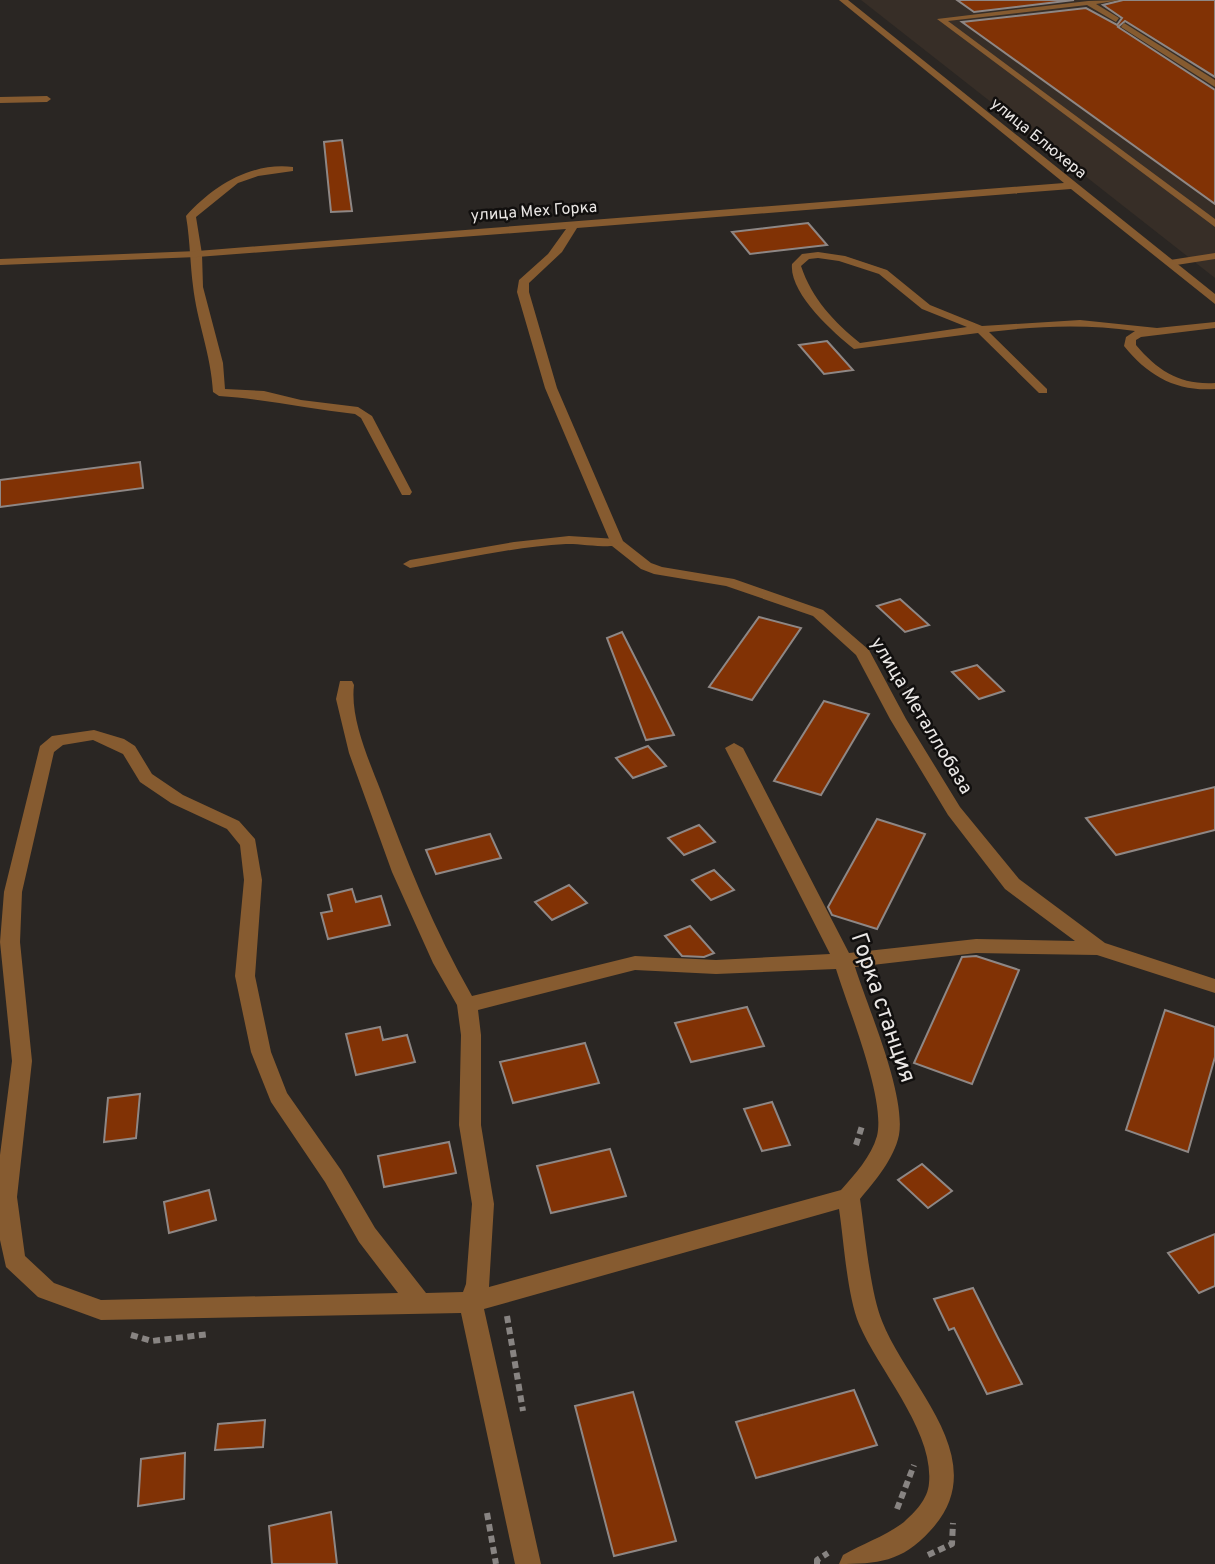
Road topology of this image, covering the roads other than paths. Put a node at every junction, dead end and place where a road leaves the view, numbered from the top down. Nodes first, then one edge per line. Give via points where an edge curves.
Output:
1 (843, 0) edge
2 (1116, 0) edge
3 (1088, 3) junction
4 (1215, 84) edge
5 (47, 99) dead end
6 (0, 100) edge
7 (290, 169) dead end
8 (1070, 186) junction
9 (1215, 224) edge
10 (573, 225) junction
11 (197, 254) junction
12 (1215, 256) edge
13 (0, 262) edge
14 (1170, 263) junction
15 (1215, 300) edge
16 (1215, 325) edge
17 (980, 329) junction
18 (1153, 331) junction
19 (1215, 386) edge
20 (1043, 391) dead end
21 (406, 492) dead end
22 (617, 543) junction
23 (410, 564) dead end
24 (346, 685) dead end
25 (734, 748) dead end
26 (1098, 948) junction
27 (843, 961) junction
28 (1215, 986) edge
29 (467, 1005) junction
30 (848, 1197) junction
31 (420, 1303) junction
32 (473, 1310) junction
33 (846, 1555) edge
34 (528, 1564) edge

1 - 8 street, улица Блюхера
2 - 3 lane
3 - 4 lane
3 - 9 lane via 941,19
5 - 6 lane
7 - 11 lane via 234,178 191,216
8 - 10 street, улица Мех Горка
8 - 14 street, улица Блюхера
10 - 11 street, улица Мех Горка
10 - 22 street, улица Металлобаза via 552,258 523,282 523,292 551,388
11 - 13 street, улица Мех Горка
11 - 21 lane via 198,287 217,363 219,392 358,411 366,416
12 - 14 lane
14 - 15 street, улица Блюхера
16 - 18 lane
17 - 17 lane via 926,307 883,272 863,264 818,255 806,256 796,266 809,296 835,330 858,347
17 - 18 lane via 1088,321
17 - 20 lane
18 - 19 lane via 1130,339 1130,346 1143,360 1174,383
22 - 23 lane via 558,541
22 - 26 street, улица Металлобаза via 646,566 729,582 818,613 838,628 863,653 954,811 1012,884
24 - 29 street via 344,699 358,753 401,872
25 - 27 street, Горка станция
26 - 27 street via 976,946
26 - 28 street, улица Металлобаза
27 - 29 street via 716,967 635,963
27 - 30 street, Горка станция via 887,1097 888,1135 873,1168
29 - 32 street via 470,1125 483,1204
30 - 32 street via 504,1293
30 - 33 street via 870,1322 919,1406 944,1472 942,1495 914,1530
31 - 31 street via 102,1311 46,1290 14,1259 6,1197 22,1061 10,942 13,892 46,750 58,740 94,735 118,743 129,750 146,778 177,799 233,825 249,843 253,880 246,976 269,1074 278,1096 367,1235
31 - 32 street
32 - 34 street

